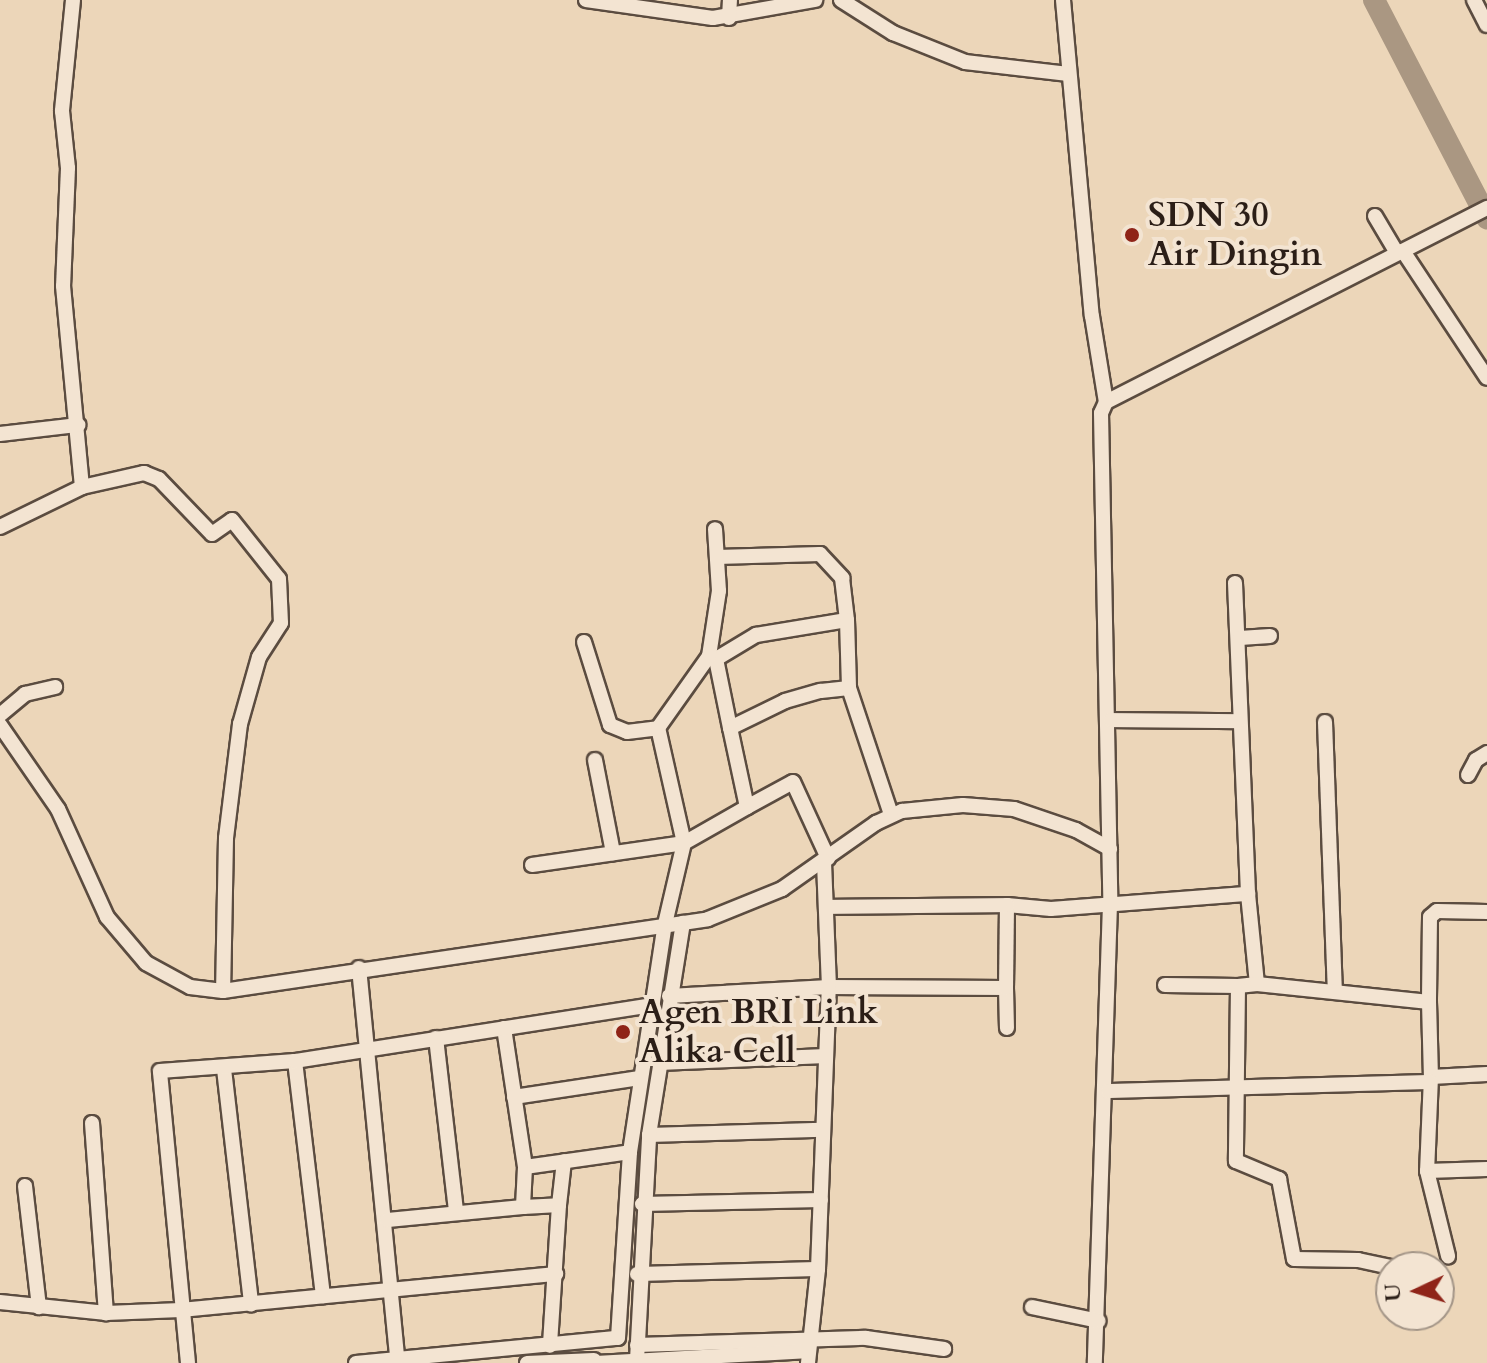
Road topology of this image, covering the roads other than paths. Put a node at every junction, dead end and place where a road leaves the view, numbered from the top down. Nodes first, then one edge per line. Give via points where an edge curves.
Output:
1 (73, 0) edge
2 (586, 0) edge
3 (730, 0) edge
4 (815, 0) edge
5 (1063, 0) edge
6 (1474, 0) edge
7 (844, 1) edge
8 (729, 18) junction
9 (1487, 25) edge
10 (1068, 74) junction
11 (1487, 208) edge
12 (1375, 216) dead end
13 (1400, 252) junction
14 (1487, 378) edge
15 (1106, 402) junction
16 (78, 425) junction
17 (0, 434) edge
18 (82, 487) junction
19 (0, 527) edge
20 (715, 529) dead end
21 (717, 557) junction
22 (1235, 583) dead end
23 (847, 620) junction
24 (1270, 636) dead end
25 (1240, 638) junction
26 (584, 642) dead end
27 (713, 658) junction
28 (55, 687) dead end
29 (849, 688) junction
30 (0, 715) edge
31 (1111, 720) junction
32 (1238, 721) junction
33 (1325, 722) dead end
34 (0, 725) edge
35 (658, 728) junction
36 (730, 728) junction
37 (1487, 753) edge
38 (595, 760) dead end
39 (1468, 775) dead end
40 (747, 807) junction
41 (891, 814) junction
42 (684, 843) junction
43 (1110, 849) junction
44 (613, 853) junction
45 (826, 859) junction
46 (532, 865) dead end
47 (1248, 894) junction
48 (1110, 904) junction
49 (1007, 905) junction
50 (826, 907) junction
51 (1487, 912) edge
52 (683, 923) junction
53 (665, 924) junction
54 (359, 968) junction
55 (1257, 984) junction
56 (1165, 985) dead end
57 (1238, 986) junction
58 (829, 987) junction
59 (1006, 988) junction
60 (223, 991) junction
61 (1335, 992) junction
62 (669, 996) junction
63 (1429, 1002) junction
64 (653, 1005) junction
65 (504, 1028) junction
66 (1007, 1028) dead end
67 (436, 1038) junction
68 (368, 1049) junction
69 (826, 1056) junction
70 (295, 1061) junction
71 (659, 1063) junction
72 (224, 1069) junction
73 (1487, 1074) edge
74 (640, 1078) junction
75 (1430, 1080) junction
76 (1234, 1090) junction
77 (1108, 1091) junction
78 (514, 1097) junction
79 (92, 1123) dead end
80 (822, 1130) junction
81 (649, 1135) junction
82 (630, 1152) junction
83 (564, 1161) junction
84 (525, 1167) junction
85 (1487, 1169) edge
86 (1427, 1171) junction
87 (25, 1186) dead end
88 (821, 1200) junction
89 (642, 1204) junction
90 (559, 1205) junction
91 (523, 1207) junction
92 (456, 1212) junction
93 (387, 1220) junction
94 (1447, 1251) edge
95 (1375, 1264) edge
96 (818, 1269) junction
97 (556, 1274) junction
98 (637, 1274) junction
99 (391, 1291) junction
100 (323, 1296) junction
101 (0, 1302) edge
102 (251, 1304) junction
103 (39, 1307) junction
104 (1032, 1307) dead end
105 (181, 1310) junction
106 (106, 1313) junction
107 (1099, 1321) junction
108 (550, 1346) junction
109 (944, 1349) dead end
110 (808, 1351) edge
111 (637, 1352) junction
112 (397, 1359) junction
113 (594, 1362) edge
114 (188, 1363) edge
115 (356, 1363) edge
116 (527, 1363) edge
117 (1095, 1363) edge

1 - 16 street via 62,111 68,168 63,286
2 - 8 street
3 - 8 street
4 - 8 street
5 - 10 street
6 - 9 street
7 - 10 street via 893,33 965,62
10 - 15 street via 1092,316
11 - 13 street
12 - 13 street
13 - 14 street
13 - 15 street
15 - 31 street via 1101,413
16 - 17 street
16 - 18 street
18 - 19 street
18 - 60 street via 152,475 212,534 232,520 279,579 281,623 259,657 240,724 226,838
20 - 21 street
21 - 23 street via 820,554 842,578
21 - 27 street
22 - 25 street
23 - 27 street via 756,635
23 - 29 street
24 - 25 street
25 - 32 street
26 - 35 street via 610,725 627,732
27 - 35 street
27 - 36 street
28 - 30 street via 25,694
29 - 36 street via 785,701
29 - 41 street
31 - 32 street
31 - 43 street
32 - 47 street
33 - 61 street
34 - 60 street via 58,809 117,929 146,963 190,987
35 - 42 street
36 - 40 street
37 - 39 street
38 - 44 street
40 - 42 street
40 - 45 street via 793,782
41 - 43 street via 963,805 1014,809 1076,830
41 - 45 street
42 - 44 street
42 - 53 street
43 - 48 street
44 - 46 street
45 - 50 street
45 - 52 street via 744,908
47 - 48 street
47 - 55 street
48 - 49 street
48 - 77 street
49 - 50 street
49 - 59 street
50 - 58 street
51 - 63 street via 1437,911 1430,917
52 - 53 street
52 - 62 street
53 - 54 street
53 - 64 street
54 - 60 street
54 - 68 street
55 - 57 street
55 - 61 street
56 - 57 street
57 - 76 street
58 - 59 street
58 - 62 street
58 - 69 street
59 - 66 street
61 - 63 street
62 - 71 street
63 - 75 street
64 - 65 street
64 - 74 street
65 - 67 street
65 - 78 street
67 - 68 street
67 - 92 street
68 - 70 street
68 - 93 street
69 - 71 street
69 - 80 street
70 - 72 street
70 - 100 street
71 - 81 street
72 - 102 street
72 - 105 street via 165,1068 157,1076
73 - 75 street
74 - 78 street
74 - 82 street
75 - 76 street
75 - 86 street
76 - 77 street
76 - 95 street via 1236,1161 1279,1179 1294,1259
77 - 107 street
78 - 84 street
79 - 106 street
80 - 81 street
80 - 88 street
81 - 89 street
82 - 83 street
82 - 108 street via 618,1338
83 - 84 street
83 - 90 street
84 - 91 street
85 - 86 street
86 - 94 street
87 - 103 street
88 - 89 street
88 - 96 street
89 - 98 street
90 - 91 street
90 - 97 street
91 - 92 street
92 - 93 street
93 - 99 street
96 - 98 street
96 - 110 street
97 - 99 street
97 - 108 street
98 - 111 street
99 - 100 street
99 - 112 street
100 - 102 street
101 - 103 street
102 - 105 street
103 - 106 street
104 - 107 street
105 - 106 street
105 - 114 street
107 - 117 street
108 - 112 street
109 - 110 street via 866,1338
110 - 111 street
111 - 113 street
112 - 115 street
113 - 116 street

